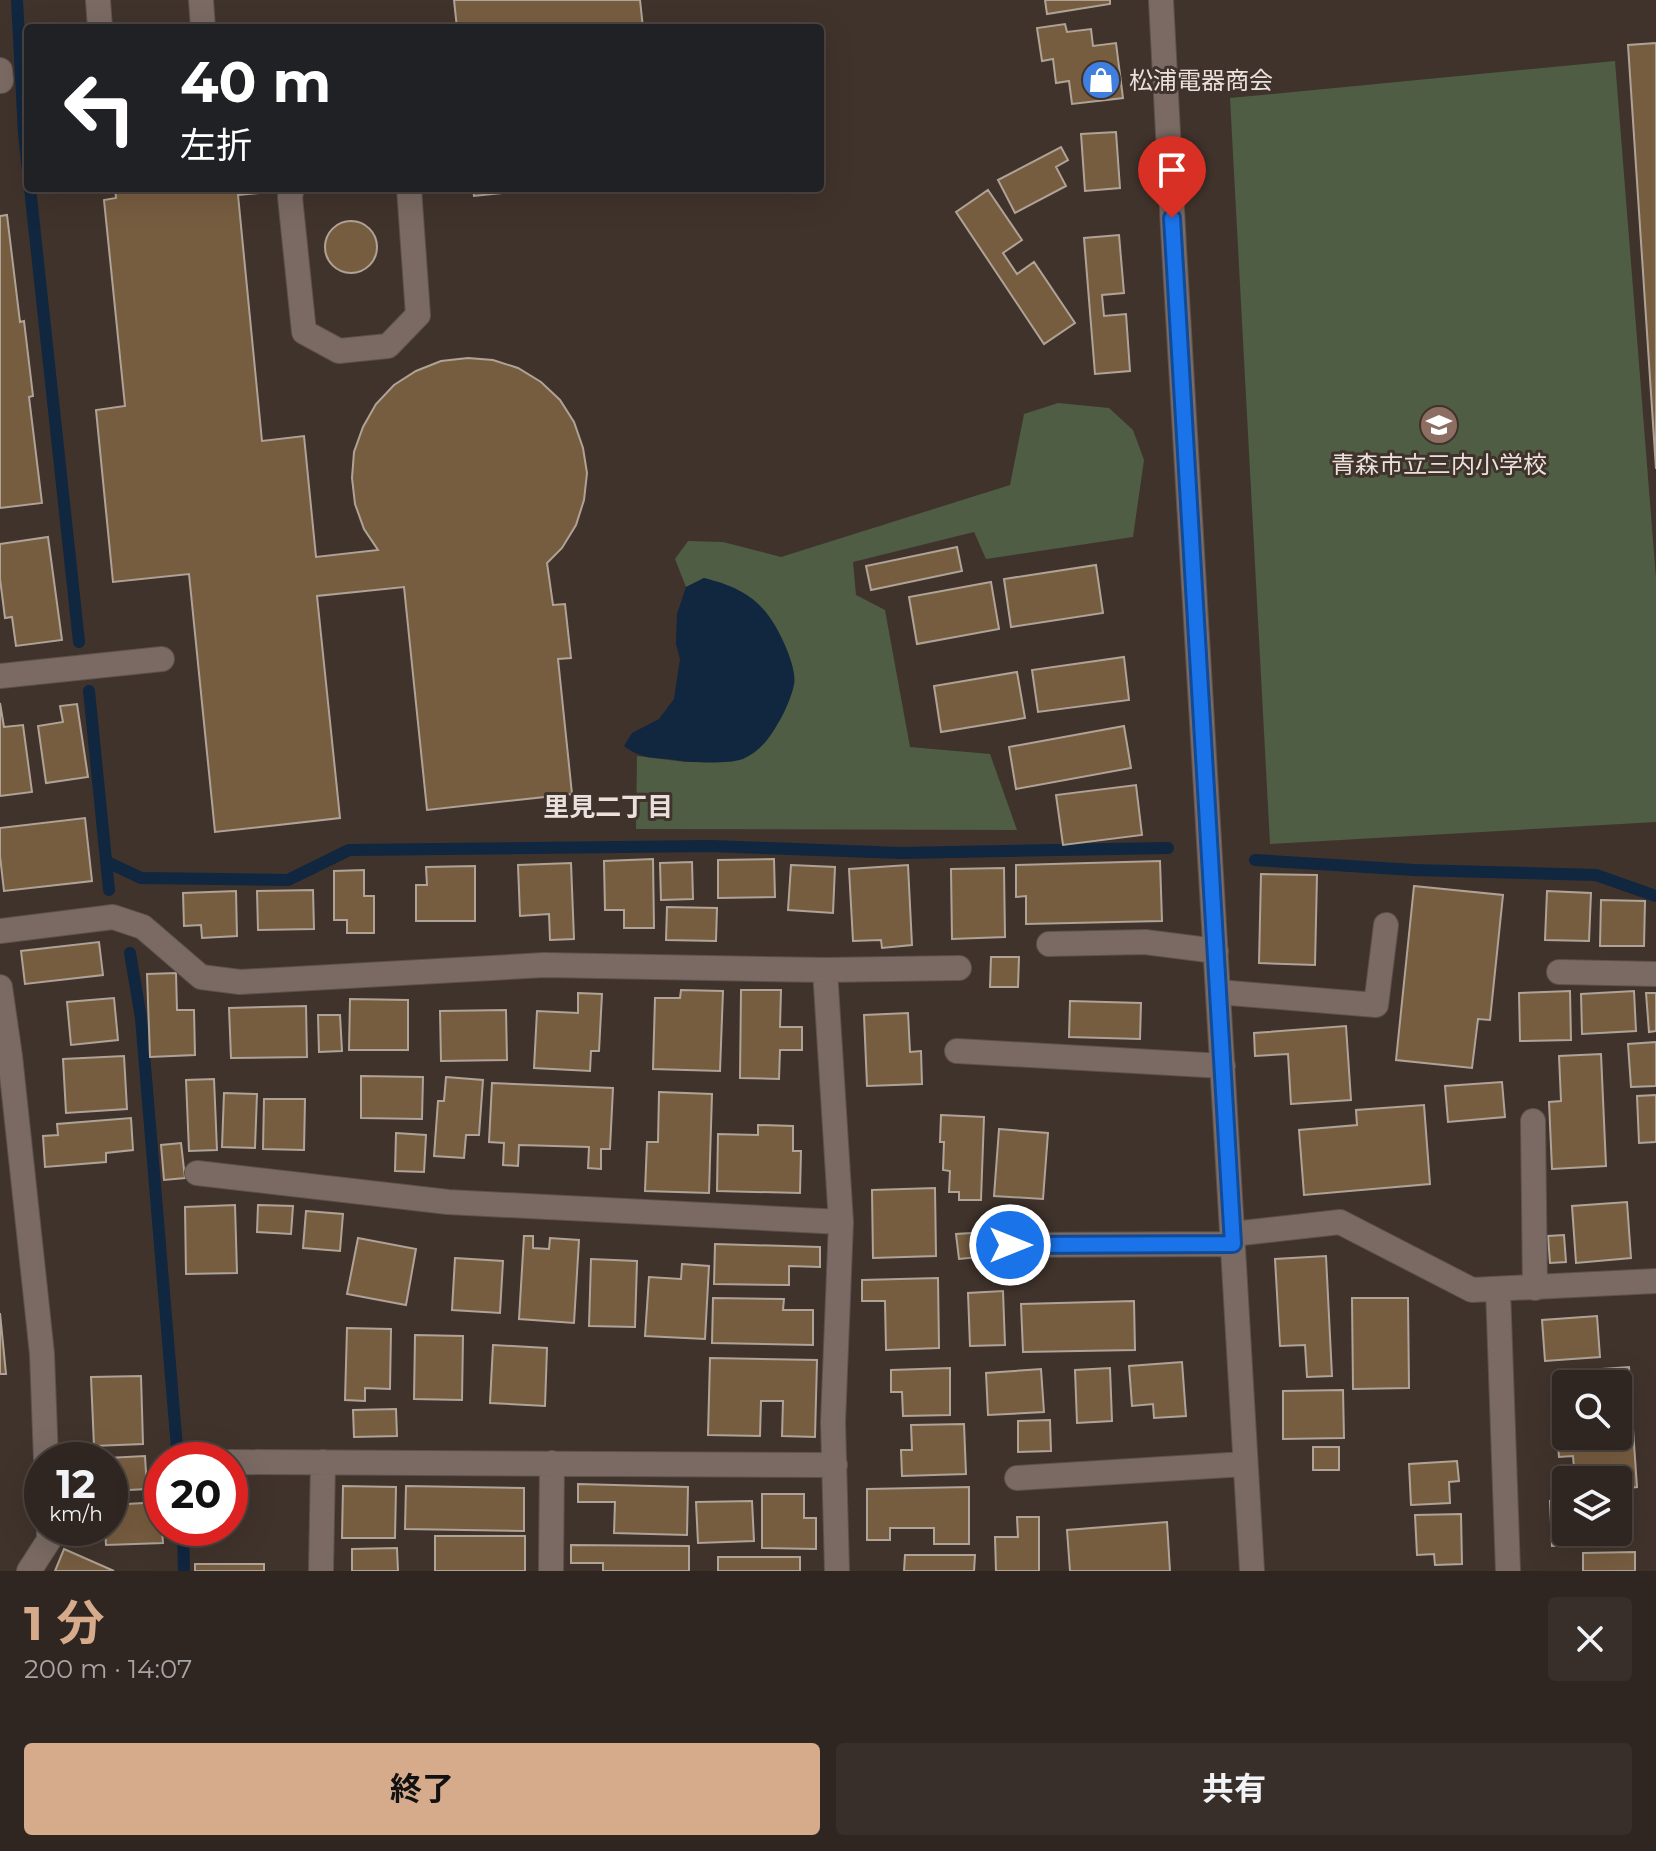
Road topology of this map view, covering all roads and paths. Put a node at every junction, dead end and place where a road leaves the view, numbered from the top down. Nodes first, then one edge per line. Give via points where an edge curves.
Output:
1 (98, 0) edge
2 (201, 0) edge
3 (1161, 0) edge
4 (100, 24) edge
5 (203, 24) edge
6 (291, 192) edge
7 (409, 192) edge
8 (162, 659) dead end
9 (0, 676) edge
10 (1386, 925) dead end
11 (0, 931) edge
12 (1049, 944) dead end
13 (1216, 951) junction
14 (959, 968) dead end
15 (825, 970) junction
16 (1559, 972) dead end
17 (1656, 974) edge
18 (0, 987) edge
19 (1218, 992) junction
20 (957, 1051) dead end
21 (1223, 1066) junction
22 (1533, 1121) dead end
23 (197, 1173) dead end
24 (841, 1222) junction
25 (1233, 1239) junction
26 (1010, 1245) dead end
27 (1656, 1281) edge
28 (1535, 1288) junction
29 (1498, 1289) junction
30 (45, 1442) edge
31 (248, 1462) edge
32 (323, 1462) junction
33 (552, 1463) junction
34 (1245, 1464) junction
35 (835, 1465) junction
36 (1017, 1478) dead end
37 (45, 1546) edge
38 (29, 1571) edge
39 (321, 1571) edge
40 (551, 1571) edge
41 (837, 1571) edge
42 (1252, 1571) edge
43 (1508, 1571) edge

1 - 4 street
2 - 5 street
3 - 13 street
6 - 7 street via 304,332 339,351 388,346 418,315
8 - 9 street
10 - 19 street via 1376,1005
11 - 15 street via 113,917 143,927 201,977 240,982 544,965
12 - 13 street via 1145,942
13 - 19 street
14 - 15 street
15 - 24 street
16 - 17 street
18 - 30 street via 42,1354
19 - 21 street
20 - 21 street
21 - 25 street
22 - 28 street
23 - 24 street via 448,1202
24 - 35 street
25 - 26 street
25 - 29 street via 1340,1222 1472,1290
25 - 34 street
27 - 28 street
28 - 29 street
29 - 43 street
31 - 32 street
32 - 33 street
32 - 39 street
33 - 35 street
33 - 40 street
34 - 36 street
34 - 42 street
35 - 41 street
37 - 38 street

